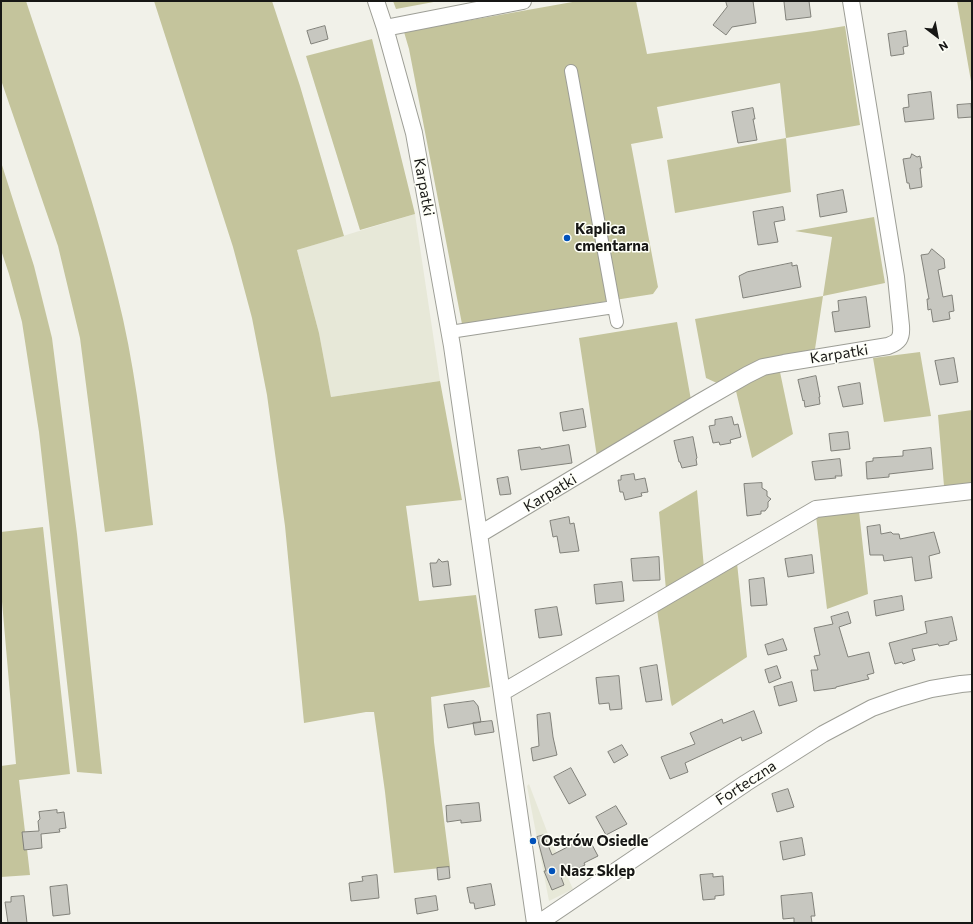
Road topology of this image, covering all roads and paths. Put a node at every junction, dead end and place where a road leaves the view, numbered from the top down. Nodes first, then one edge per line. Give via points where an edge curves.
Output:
1 (376, 1) edge
2 (523, 1) edge
3 (851, 1) edge
4 (385, 28) junction
5 (571, 71) dead end
6 (614, 307) junction
7 (617, 322) dead end
8 (450, 332) junction
9 (972, 491) edge
10 (480, 534) junction
11 (972, 683) edge
12 (503, 692) junction
13 (535, 923) edge
14 (539, 923) edge

1 - 4 street, Karpatki
2 - 4 street
3 - 10 street, Karpatki via 896,277 902,326 899,340 888,346 784,363 747,375
4 - 8 street, Karpatki via 414,133
5 - 6 street
6 - 7 street
6 - 8 street
8 - 10 street, Karpatki
9 - 12 street via 816,509
10 - 12 street, Karpatki
11 - 14 street, Forteczna via 931,689 900,698 872,708 823,734 733,791
12 - 13 street, Karpatki

